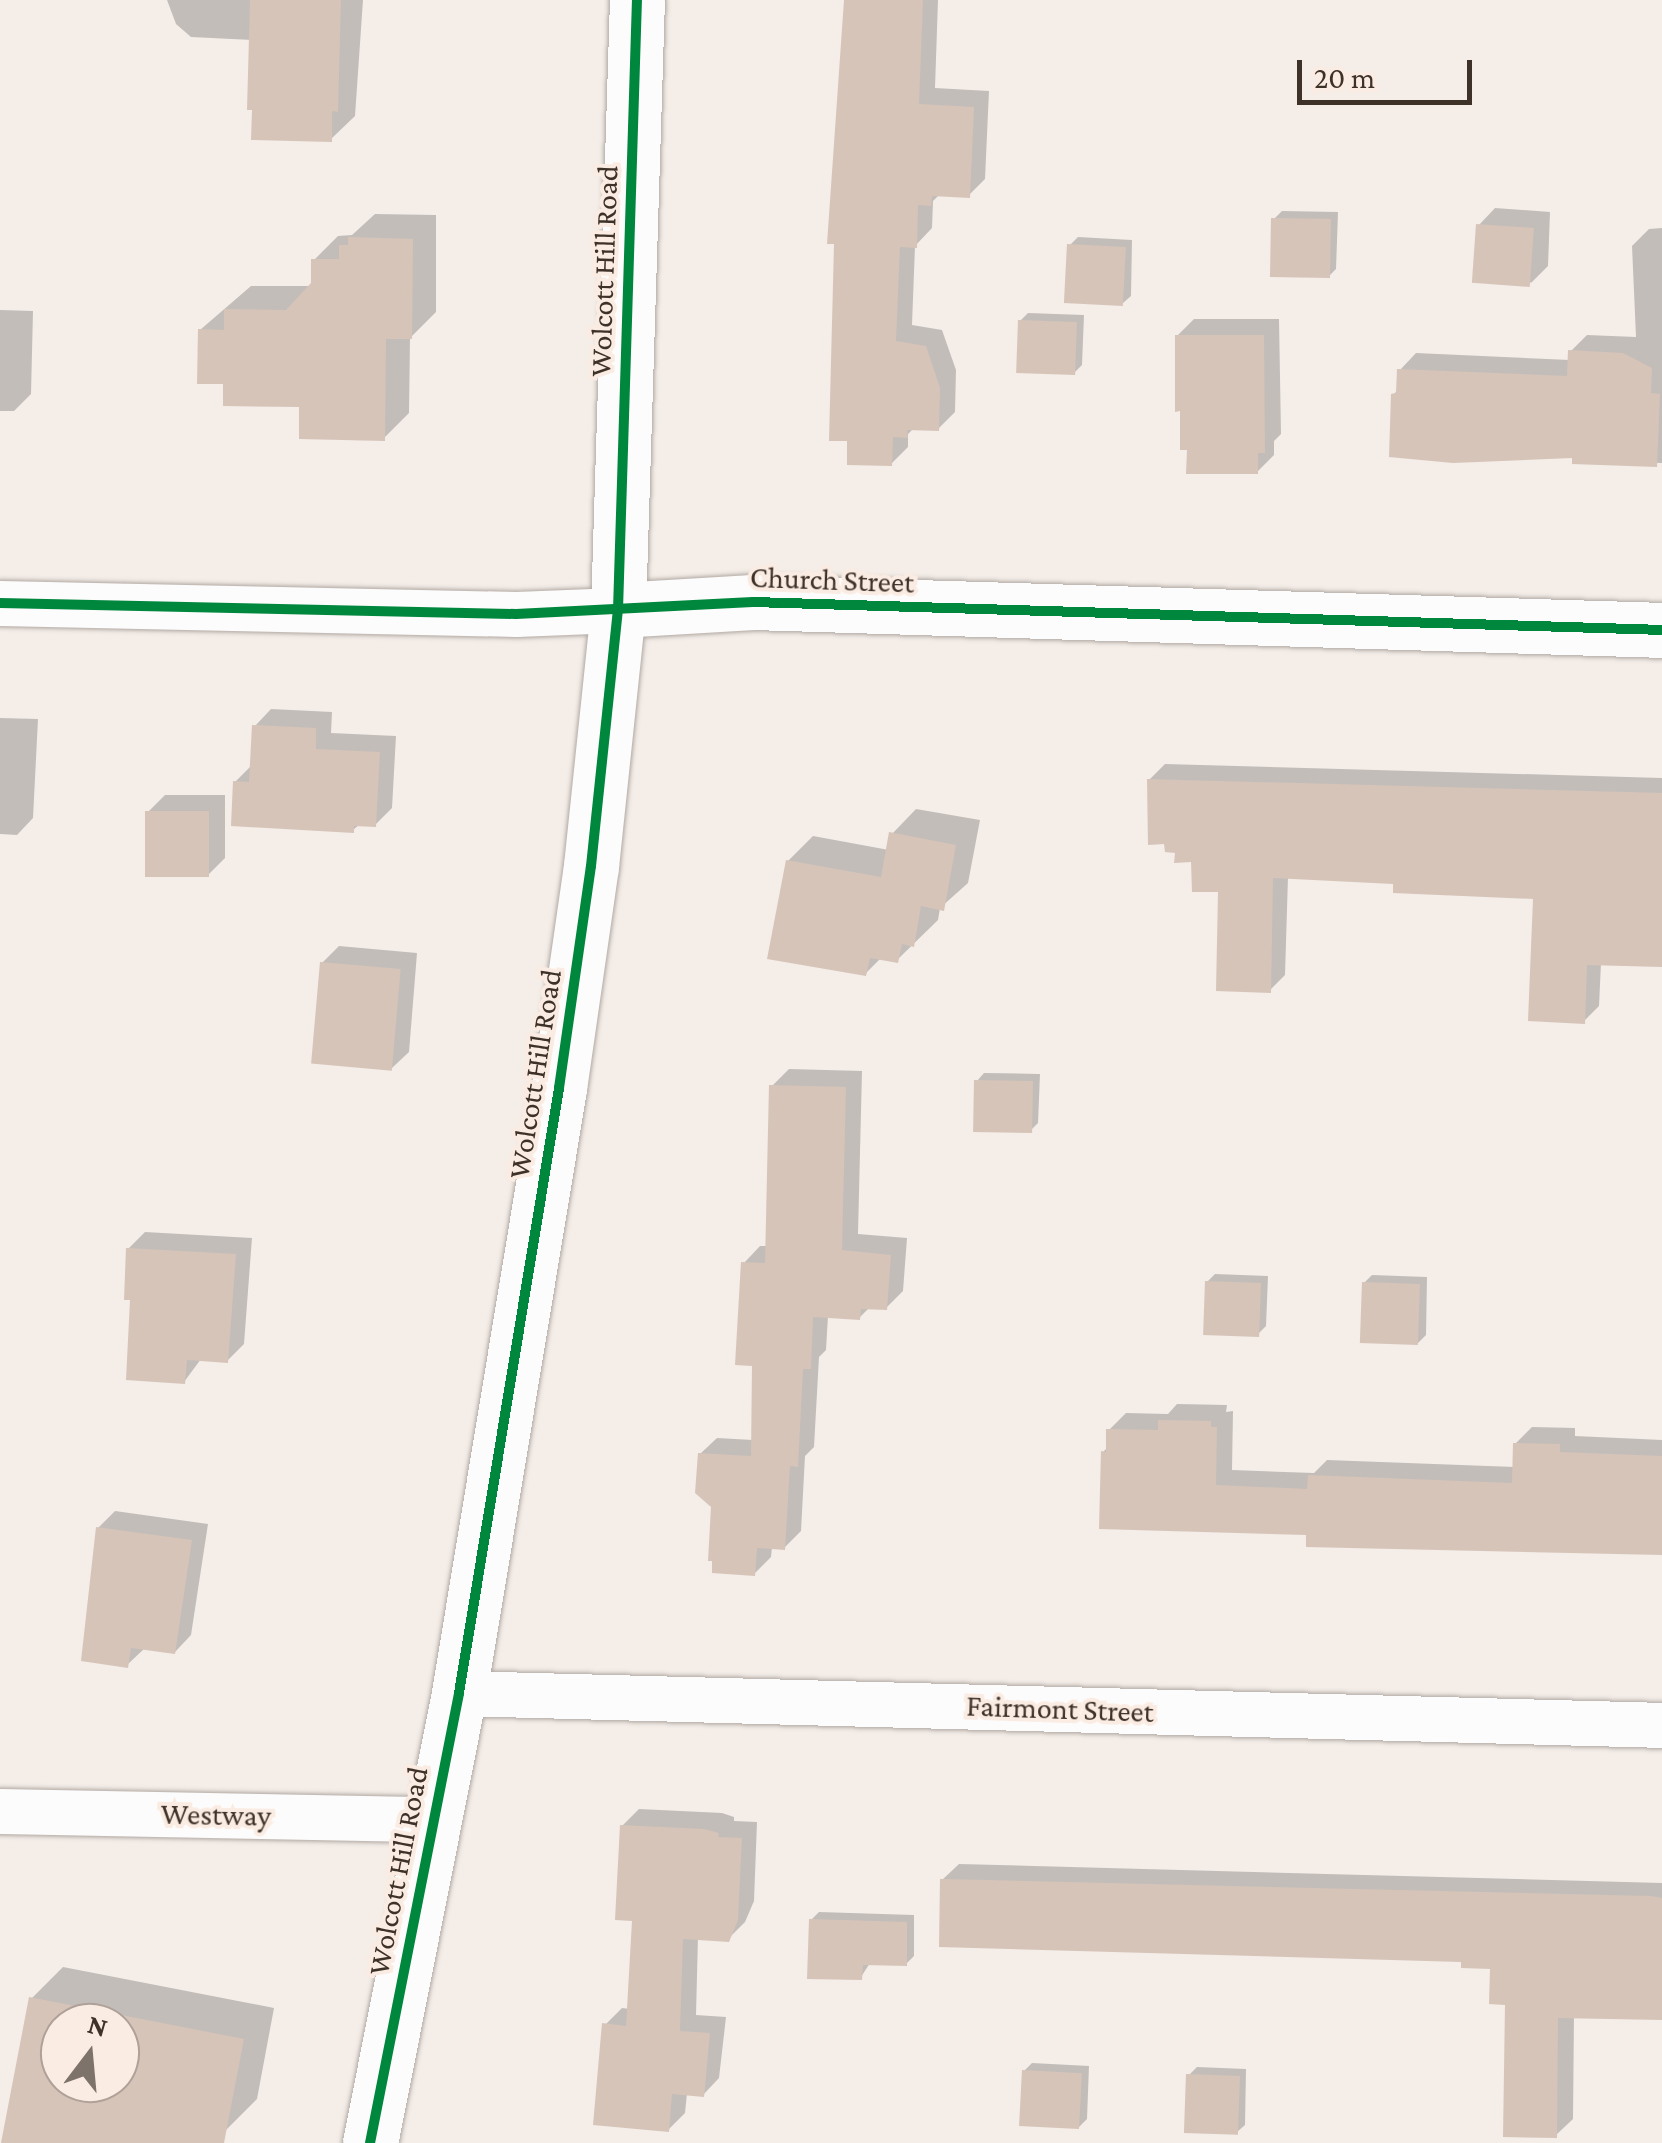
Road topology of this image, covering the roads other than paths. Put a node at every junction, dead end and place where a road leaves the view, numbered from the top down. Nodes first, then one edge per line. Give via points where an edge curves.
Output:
1 (638, 0) edge
2 (0, 603) edge
3 (618, 610) junction
4 (1662, 630) edge
5 (459, 1693) junction
6 (1662, 1725) edge
7 (0, 1810) edge
8 (432, 1819) junction
9 (370, 2143) edge

1 - 3 street, Wolcott Hill Road
2 - 3 street, Church Street via 516,614
3 - 4 street, Church Street via 754,602
3 - 5 street, Wolcott Hill Road via 565,1051
5 - 6 street, Fairmont Street
5 - 8 street, Wolcott Hill Road
7 - 8 street, Westway
8 - 9 street, Wolcott Hill Road

